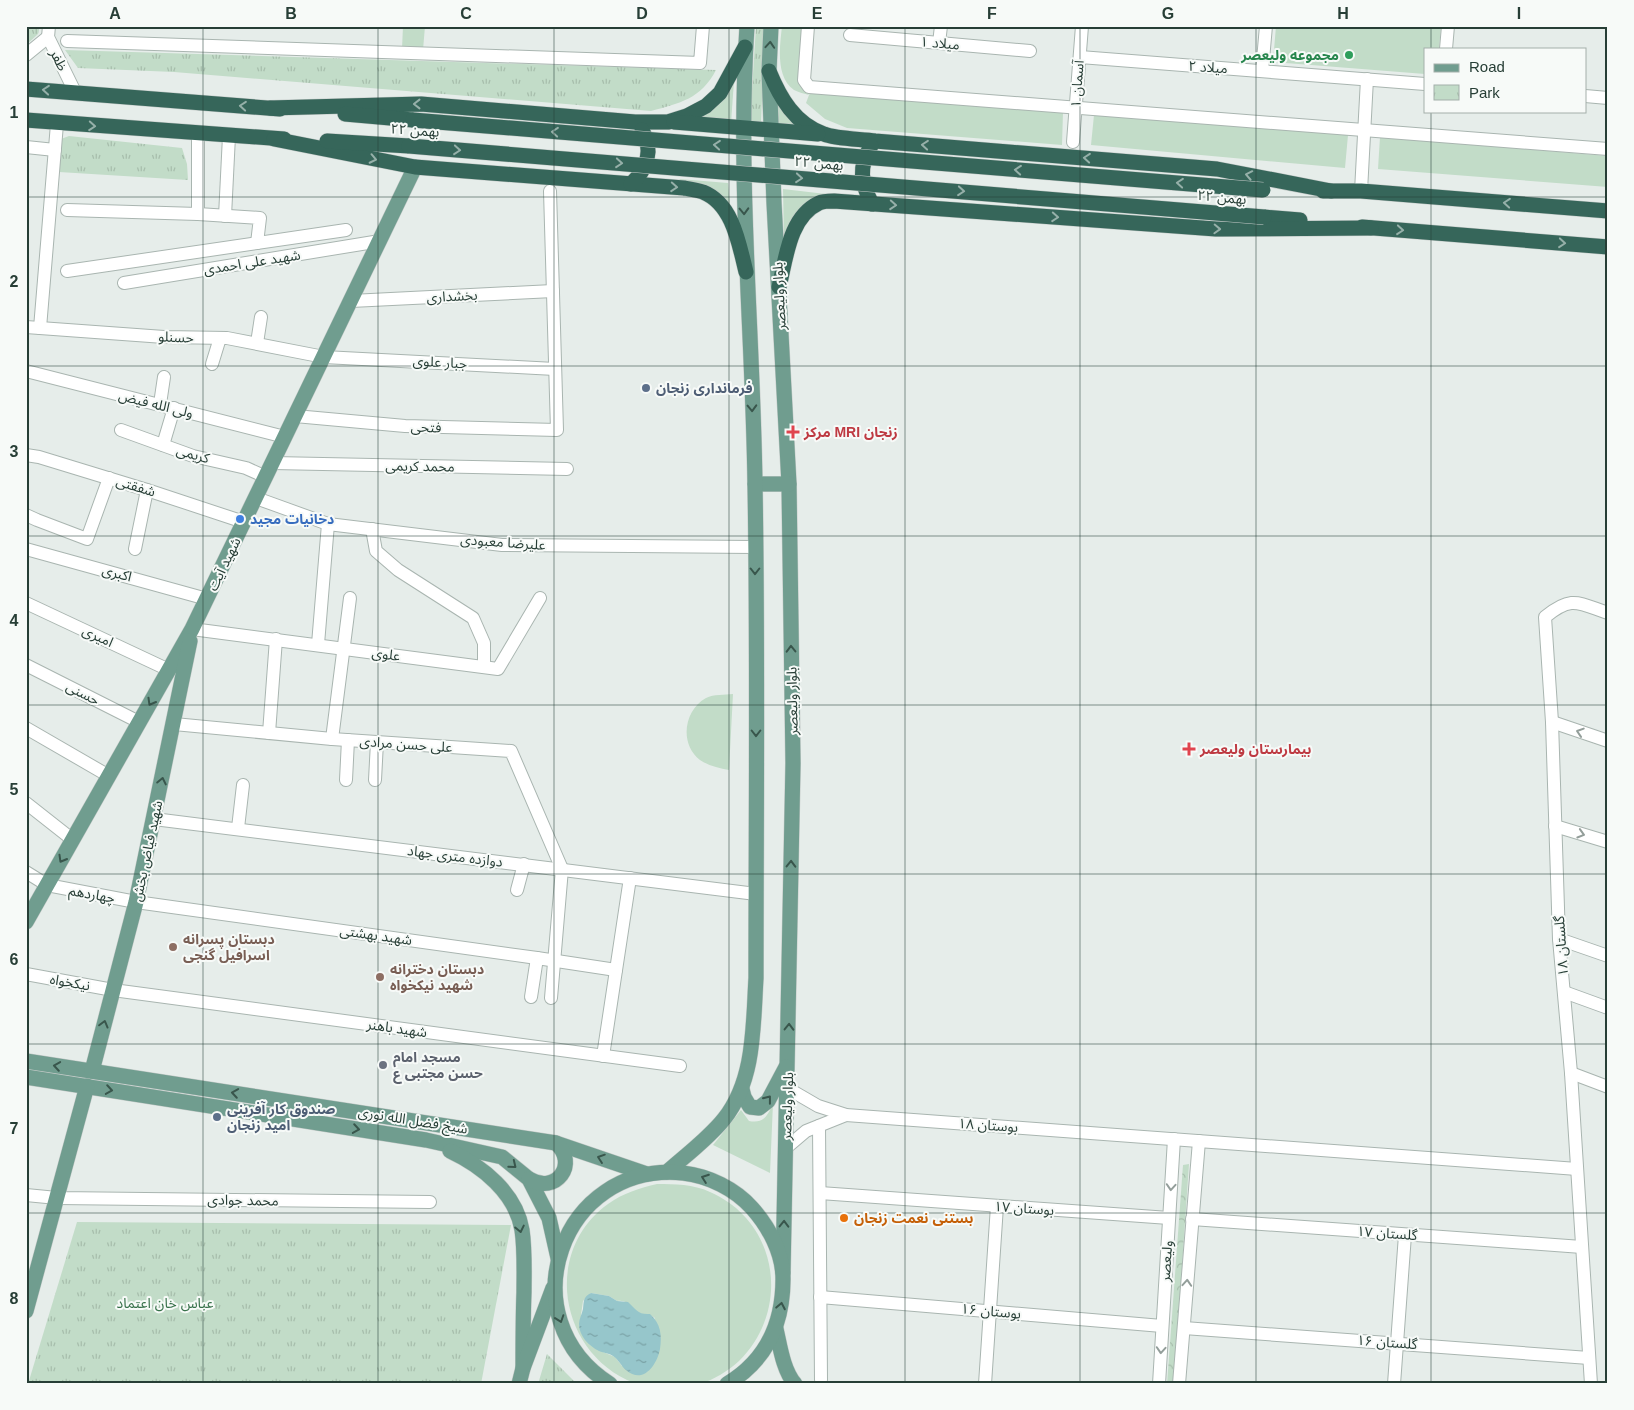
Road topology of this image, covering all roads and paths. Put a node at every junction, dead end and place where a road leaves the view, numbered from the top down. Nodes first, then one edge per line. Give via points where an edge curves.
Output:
1 (703, 26) edge
2 (747, 26) edge
3 (772, 26) edge
4 (808, 26) edge
5 (941, 26) edge
6 (1082, 26) edge
7 (1266, 26) edge
8 (1448, 26) edge
9 (49, 32) edge
10 (850, 35) dead end
11 (67, 41) dead end
12 (939, 43) junction
13 (745, 48) junction
14 (1446, 48) edge
15 (1030, 51) dead end
16 (26, 55) edge
17 (1080, 56) junction
18 (769, 71) junction
19 (1262, 71) junction
20 (1367, 79) junction
21 (1424, 84) edge
22 (26, 89) edge
23 (75, 92) junction
24 (1586, 96) edge
25 (1608, 98) edge
26 (1076, 107) junction
27 (270, 108) junction
28 (26, 120) edge
29 (635, 122) junction
30 (668, 122) junction
31 (57, 124) junction
32 (743, 127) junction
33 (771, 129) junction
34 (1364, 130) junction
35 (198, 133) junction
36 (824, 134) junction
37 (229, 136) junction
38 (274, 139) junction
39 (875, 141) junction
40 (1073, 142) dead end
41 (26, 147) edge
42 (1608, 149) edge
43 (55, 150) junction
44 (416, 167) junction
45 (631, 184) junction
46 (550, 191) dead end
47 (1331, 191) junction
48 (1361, 192) junction
49 (872, 204) junction
50 (67, 210) dead end
51 (1608, 211) edge
52 (198, 214) junction
53 (224, 216) junction
54 (1371, 228) junction
55 (346, 230) dead end
56 (380, 241) junction
57 (257, 243) junction
58 (1608, 247) edge
59 (67, 271) dead end
60 (746, 272) junction
61 (124, 283) dead end
62 (779, 287) junction
63 (553, 292) junction
64 (351, 301) junction
65 (261, 317) dead end
66 (26, 327) edge
67 (40, 328) junction
68 (220, 338) junction
69 (257, 343) junction
70 (324, 357) junction
71 (212, 364) dead end
72 (555, 368) junction
73 (26, 371) edge
74 (164, 377) dead end
75 (160, 404) junction
76 (174, 408) junction
77 (296, 416) junction
78 (121, 430) dead end
79 (285, 437) junction
80 (163, 445) junction
81 (26, 455) edge
82 (273, 463) junction
83 (567, 469) dead end
84 (266, 477) junction
85 (109, 478) junction
86 (755, 484) junction
87 (789, 484) junction
88 (147, 490) junction
89 (256, 498) junction
90 (26, 515) edge
91 (244, 522) junction
92 (328, 524) junction
93 (372, 529) junction
94 (755, 548) junction
95 (26, 549) edge
96 (135, 550) dead end
97 (350, 598) dead end
98 (540, 598) dead end
99 (208, 599) junction
100 (26, 602) edge
101 (1608, 613) edge
102 (192, 629) junction
103 (276, 640) junction
104 (318, 644) junction
105 (343, 648) junction
106 (26, 665) edge
107 (484, 667) junction
108 (169, 670) junction
109 (140, 722) junction
110 (1552, 722) junction
111 (174, 724) junction
112 (26, 728) edge
113 (269, 733) junction
114 (332, 739) junction
115 (348, 740) junction
116 (1608, 741) edge
117 (377, 742) junction
118 (109, 776) junction
119 (346, 780) dead end
120 (375, 780) dead end
121 (243, 785) dead end
122 (26, 803) edge
123 (154, 819) junction
124 (1555, 826) junction
125 (238, 828) junction
126 (73, 840) junction
127 (1608, 842) edge
128 (524, 864) junction
129 (562, 869) junction
130 (26, 872) edge
131 (630, 878) junction
132 (47, 886) junction
133 (517, 890) dead end
134 (756, 894) junction
135 (136, 902) junction
136 (26, 922) edge
137 (1559, 939) junction
138 (1608, 956) edge
139 (537, 958) junction
140 (555, 960) junction
141 (616, 970) junction
142 (26, 974) edge
143 (113, 990) junction
144 (1564, 992) junction
145 (531, 997) dead end
146 (551, 998) dead end
147 (1608, 1008) edge
148 (603, 1056) junction
149 (26, 1061) edge
150 (788, 1062) junction
151 (680, 1066) dead end
152 (92, 1071) junction
153 (1571, 1073) junction
154 (26, 1077) edge
155 (87, 1086) junction
156 (1608, 1086) edge
157 (787, 1088) junction
158 (742, 1089) junction
159 (846, 1115) junction
160 (819, 1126) junction
161 (1174, 1139) junction
162 (426, 1140) junction
163 (1198, 1141) junction
164 (556, 1142) junction
165 (786, 1148) junction
166 (1577, 1169) junction
167 (667, 1172) junction
168 (648, 1174) junction
169 (529, 1179) junction
170 (820, 1193) junction
171 (26, 1195) edge
172 (56, 1198) junction
173 (430, 1202) dead end
174 (997, 1206) junction
175 (1169, 1218) junction
176 (1192, 1219) junction
177 (1405, 1234) junction
178 (1582, 1247) junction
179 (558, 1258) junction
180 (783, 1273) junction
181 (554, 1284) junction
182 (820, 1297) junction
183 (27, 1305) edge
184 (990, 1311) junction
185 (1162, 1326) junction
186 (1184, 1328) junction
187 (776, 1329) junction
188 (1397, 1343) junction
189 (1589, 1358) junction
190 (523, 1368) junction
191 (821, 1380) dead end
192 (789, 1382) edge
193 (520, 1384) edge
194 (610, 1384) edge
195 (727, 1384) edge
196 (985, 1384) edge
197 (1159, 1384) edge
198 (1180, 1384) edge
199 (1394, 1384) edge
200 (1591, 1384) edge

1 - 11 street via 700,63
2 - 13 main road
18 -> 3 main road, بلوار ولیعصر
4 - 26 street via 804,80 809,87
5 - 12 street
6 - 17 street, آسمان ۱
7 - 19 street
8 - 14 street
9 - 16 street
9 - 23 street, ظفر
10 - 12 street, میلاد ۱
12 - 15 street, میلاد ۱
13 - 30 highway via 720,93 706,106
13 - 32 main road
17 - 19 street, میلاد ۲
17 - 26 street, آسمان ۱
18 - 33 main road, بلوار ولیعصر
18 - 36 highway via 786,106 802,122
19 - 20 street, میلاد ۲
20 - 21 street, میلاد ۲
20 - 34 street
23 -> 22 highway, ۲۲ بهمن
27 -> 23 highway, ۲۲ بهمن
24 - 25 street
26 - 34 street
26 - 40 street, آسمان ۱
29 -> 27 highway via 421,104
47 -> 27 highway, ۲۲ بهمن, bridge via 1263,190
28 - 31 highway, ۲۲ بهمن
29 - 30 highway
29 - 45 highway via 643,131 648,154 643,170
30 - 32 highway
31 -> 35 highway, ۲۲ بهمن
31 - 43 street
32 - 33 highway
32 -> 60 main road
33 - 36 highway
33 - 62 main road, بلوار ولیعصر
34 - 42 street
34 - 48 street
35 - 37 highway, ۲۲ بهمن
35 - 52 street
36 - 39 highway
37 - 38 highway, ۲۲ بهمن
37 - 53 street
38 -> 44 highway
38 -> 54 highway, ۲۲ بهمن, bridge via 409,146
47 -> 39 highway via 1217,169
39 - 49 highway via 866,155 862,172 864,189
41 - 43 street
43 - 67 street
44 - 45 highway
44 - 56 main road, شهید آیت
45 -> 60 highway via 704,192 730,217
46 - 63 street
47 - 48 highway, ۲۲ بهمن
51 -> 48 highway, ۲۲ بهمن
49 -> 54 highway via 1216,229
49 - 62 highway via 820,202 807,211 792,237
50 - 52 street
52 - 53 street
53 - 57 street via 260,218
54 -> 58 highway, ۲۲ بهمن
55 - 57 street
56 - 61 street, شهید علی احمدی
56 - 64 main road, شهید آیت
57 - 59 street
60 -> 86 main road
62 - 87 main road, بلوار ولیعصر
63 - 64 street, بخشداری
63 - 72 street
64 - 70 main road, شهید آیت
65 - 69 street
66 - 67 street, حسنلو
67 - 68 street, حسنلو
68 - 69 street, حسنلو
68 - 71 street
69 - 70 street, حسنلو
70 - 72 street, جبار علوی
70 - 77 main road, شهید آیت
72 - 77 street, فتحی via 557,430 405,426
73 - 75 street, ولی الله فیض
74 - 75 street
75 - 76 street, ولی الله فیض
76 - 79 street, ولی الله فیض
76 - 80 street
77 - 79 main road, شهید آیت
78 - 80 street, کریمی
79 - 82 main road, شهید آیت
80 - 84 street, کریمی via 193,456 246,468
81 - 85 street, شفقتی
82 - 83 street, محمد کریمی
82 - 84 main road, شهید آیت
84 - 89 main road, شهید آیت
85 - 88 street, شفقتی
85 - 90 street via 87,539
86 - 87 main road
86 - 94 main road
150 -> 87 main road, بلوار ولیعصر via 793,762
88 - 91 street, شفقتی
88 - 96 street
89 - 91 main road, شهید آیت
89 - 92 street, علیرضا معبودی
91 - 99 main road, شهید آیت
92 - 93 street, علیرضا معبودی
92 - 104 street
93 - 94 street, علیرضا معبودی via 502,545
93 - 107 street via 376,550 398,570 473,618 484,643
94 -> 134 main road
95 - 99 street, اکبری
97 - 105 street
98 - 107 street, علوی via 498,669
99 - 102 main road, شهید آیت
100 - 108 street, امیری
101 - 110 street, گلستان ۱۸ via 1574,602 1559,605 1545,617
102 - 103 street, علوی
102 - 108 main road, شهید آیت
102 - 111 main road, شهید فیاض بخش
103 - 104 street, علوی
103 - 113 street
104 - 105 street, علوی
105 - 107 street, علوی
105 - 114 street
106 - 109 street, حسنی
108 -> 109 main road, شهید آیت
109 - 118 main road, شهید آیت
116 -> 110 street
110 - 124 street, گلستان ۱۸
111 - 113 street, علی حسن مرادی
123 -> 111 main road, شهید فیاض بخش
112 - 118 street
113 - 114 street, علی حسن مرادی
114 - 115 street, علی حسن مرادی
115 - 117 street, علی حسن مرادی
115 - 119 street
117 - 120 street
117 - 129 street, علی حسن مرادی via 511,752
118 - 126 main road, شهید آیت
121 - 125 street
122 - 126 street
123 - 125 street, دوازده متری جهاد
123 - 135 main road, شهید فیاض بخش
124 -> 127 street
124 - 137 street, گلستان ۱۸
125 - 128 street, دوازده متری جهاد
126 -> 132 main road, شهید آیت
128 - 129 street, دوازده متری جهاد
128 - 133 street
129 - 131 street, دوازده متری جهاد
129 - 140 street
130 - 132 street
131 - 134 street, دوازده متری جهاد
131 - 141 street
132 - 135 street, چهاردهم
132 - 136 main road, شهید آیت
134 - 158 main road via 753,1036
135 - 139 street, شهید بهشتی
135 - 143 main road, شهید فیاض بخش
137 - 138 street
137 - 144 street, گلستان ۱۸
139 - 140 street, شهید بهشتی
139 - 145 street
140 - 141 street, شهید بهشتی
140 - 146 street
141 - 148 street
142 - 143 street, نیکخواه
143 - 148 street, شهید باهنر
152 -> 143 main road, شهید فیاض بخش
144 - 147 street
144 - 153 street, گلستان ۱۸
148 - 151 street, شهید باهنر
152 -> 149 main road, شیخ فضل الله نوری
150 - 157 main road, بلوار ولیعصر
158 -> 150 main road via 750,1107 759,1108 768,1101
164 -> 152 main road, شیخ فضل الله نوری
153 - 156 street
153 - 166 street, گلستان ۱۸
154 - 155 main road, شیخ فضل الله نوری
155 -> 162 main road, شیخ فضل الله نوری
155 - 172 main road
157 - 159 street via 818,1106
157 - 165 main road, بلوار ولیعصر
158 - 167 main road via 724,1119
159 - 160 street, بوستان ۱۸
159 - 161 street, بوستان ۱۸
160 - 165 street, بوستان ۱۸ via 806,1131
160 - 170 street
161 - 163 street, بوستان ۱۸
161 -> 175 street, ولیعصر
162 -> 169 main road, شیخ فضل الله نوری via 502,1157
162 -> 190 main road via 483,1170 498,1184 515,1211 522,1229 524,1268
163 - 166 street
163 - 176 street, ولیعصر
168 -> 164 main road, شیخ فضل الله نوری
164 - 169 main road via 562,1148 566,1161 562,1175 550,1183
180 -> 165 main road, بلوار ولیعصر
166 - 178 street, گلستان ۱۸
167 - 168 main road
180 -> 167 main road via 777,1246 763,1221 745,1200 722,1184 695,1175
168 - 179 main road via 623,1182 600,1195 582,1212 567,1234
169 - 179 main road, شیخ فضل الله نوری via 549,1218
170 - 174 street, بوستان ۱۷
170 - 182 street
171 - 172 street, محمد جوادی
172 - 173 street, محمد جوادی
172 - 183 main road
174 - 175 street, بوستان ۱۷
174 - 184 street
175 - 185 street, ولیعصر
176 - 177 street, گلستان ۱۷
186 -> 176 street, ولیعصر
177 - 178 street, گلستان ۱۷
177 - 188 street
178 - 189 street, گلستان ۱۸
179 - 181 main road
187 -> 180 main road via 783,1301
181 - 190 main road
181 -> 194 main road via 557,1310 565,1335 579,1357 597,1376
182 - 184 street, بوستان ۱۶
182 - 191 street
184 - 185 street, بوستان ۱۶
184 - 196 street
185 -> 197 street, ولیعصر
186 - 188 street, گلستان ۱۶
186 - 198 street, ولیعصر
187 - 192 main road
187 - 195 main road via 761,1355
188 - 189 street, گلستان ۱۶
188 - 199 street
189 - 200 street, گلستان ۱۸
190 - 193 main road

